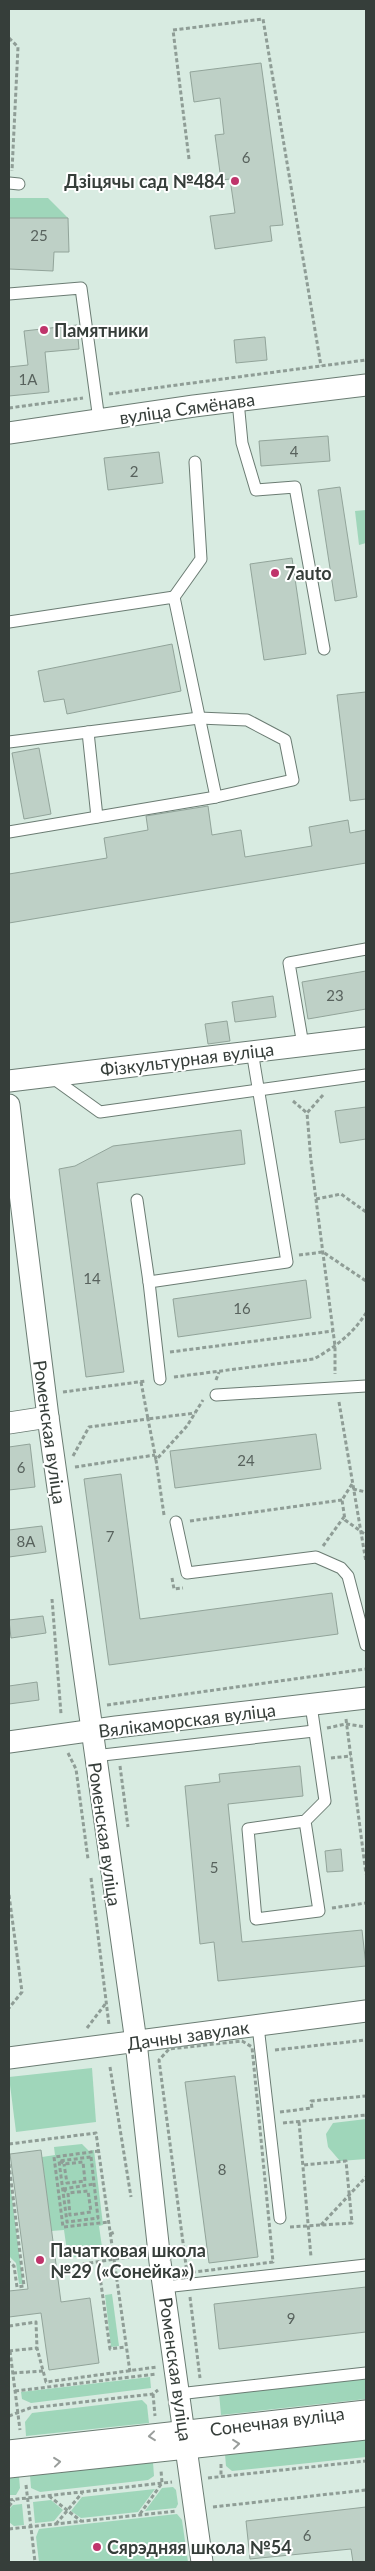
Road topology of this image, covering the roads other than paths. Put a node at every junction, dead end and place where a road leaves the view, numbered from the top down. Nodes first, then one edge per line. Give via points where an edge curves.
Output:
1 (9, 294) edge
2 (366, 385) edge
3 (238, 401) junction
4 (99, 420) junction
5 (9, 433) edge
6 (195, 462) dead end
7 (174, 597) junction
8 (9, 622) edge
9 (324, 650) dead end
10 (199, 718) junction
11 (88, 732) junction
12 (9, 742) edge
13 (216, 797) junction
14 (97, 817) junction
15 (9, 832) edge
16 (366, 949) edge
17 (366, 1038) edge
18 (303, 1045) junction
19 (252, 1052) junction
20 (366, 1074) edge
21 (50, 1076) junction
22 (9, 1081) edge
23 (258, 1090) junction
24 (9, 1105) edge
25 (137, 1200) dead end
26 (149, 1282) junction
27 (160, 1379) road end
28 (366, 1386) edge
29 (212, 1392) road end
30 (48, 1417) junction
31 (9, 1423) edge
32 (171, 1523) road end
33 (366, 1645) edge
34 (366, 1698) edge
35 (311, 1705) junction
36 (91, 1731) junction
37 (314, 1731) junction
38 (9, 1742) edge
39 (94, 1756) junction
40 (305, 1821) junction
41 (366, 2011) edge
42 (258, 2026) junction
43 (136, 2042) junction
44 (9, 2058) edge
45 (280, 2223) road end
46 (366, 2265) edge
47 (164, 2287) junction
48 (366, 2373) edge
49 (170, 2390) junction
50 (366, 2411) edge
51 (366, 2429) edge
52 (186, 2440) junction
53 (15, 2443) edge
54 (9, 2467) edge
55 (202, 2562) edge

1 - 4 lane via 80,288
2 - 3 street, вуліца Сямёнава
3 - 4 street, вуліца Сямёнава
3 - 9 lane via 242,443 256,490 295,487
4 - 5 street, вуліца Сямёнава
6 - 7 lane via 201,559
7 - 8 lane
7 - 10 lane
10 - 11 lane
10 - 13 lane
10 - 13 lane via 247,720 285,740 293,780
11 - 12 lane
11 - 14 lane
13 - 14 lane
14 - 15 lane
16 - 18 lane via 289,963
17 - 18 street, Фізкультурная вуліца
18 - 19 street, Фізкультурная вуліца
19 - 21 street, Фізкультурная вуліца
19 - 23 lane
20 - 23 lane
21 - 22 street, Фізкультурная вуліца
21 - 23 lane via 100,1112
23 - 26 lane via 286,1262
24 - 30 street, Роменская вуліца
25 - 26 lane
26 - 27 lane
28 - 29 lane
30 - 31 street
30 - 36 street, Роменская вуліца
32 - 33 lane via 187,1573 316,1557 341,1568 348,1576
34 - 35 street, Вялікаморская вуліца
35 - 36 street, Вялікаморская вуліца
35 - 37 lane
36 - 38 street, Вялікаморская вуліца
36 - 39 street, Роменская вуліца
37 - 39 lane
37 - 40 lane via 325,1801
39 - 43 street, Роменская вуліца
40 - 40 lane via 248,1828 256,1918 318,1911
41 - 42 street, Дачны завулак
42 - 43 street, Дачны завулак
42 - 45 lane via 257,2053
43 - 44 street, Дачны завулак
43 - 47 street, Роменская вуліца
46 - 47 lane via 188,2278
47 - 49 street, Роменская вуліца
48 - 49 lane
49 - 52 street, Роменская вуліца
50 - 52 street, Сонечная вуліца
52 -> 51 street, Сонечная вуліца
52 -> 53 street, Сонечная вуліца
54 -> 52 street, Сонечная вуліца
52 - 55 street, Роменская вуліца

